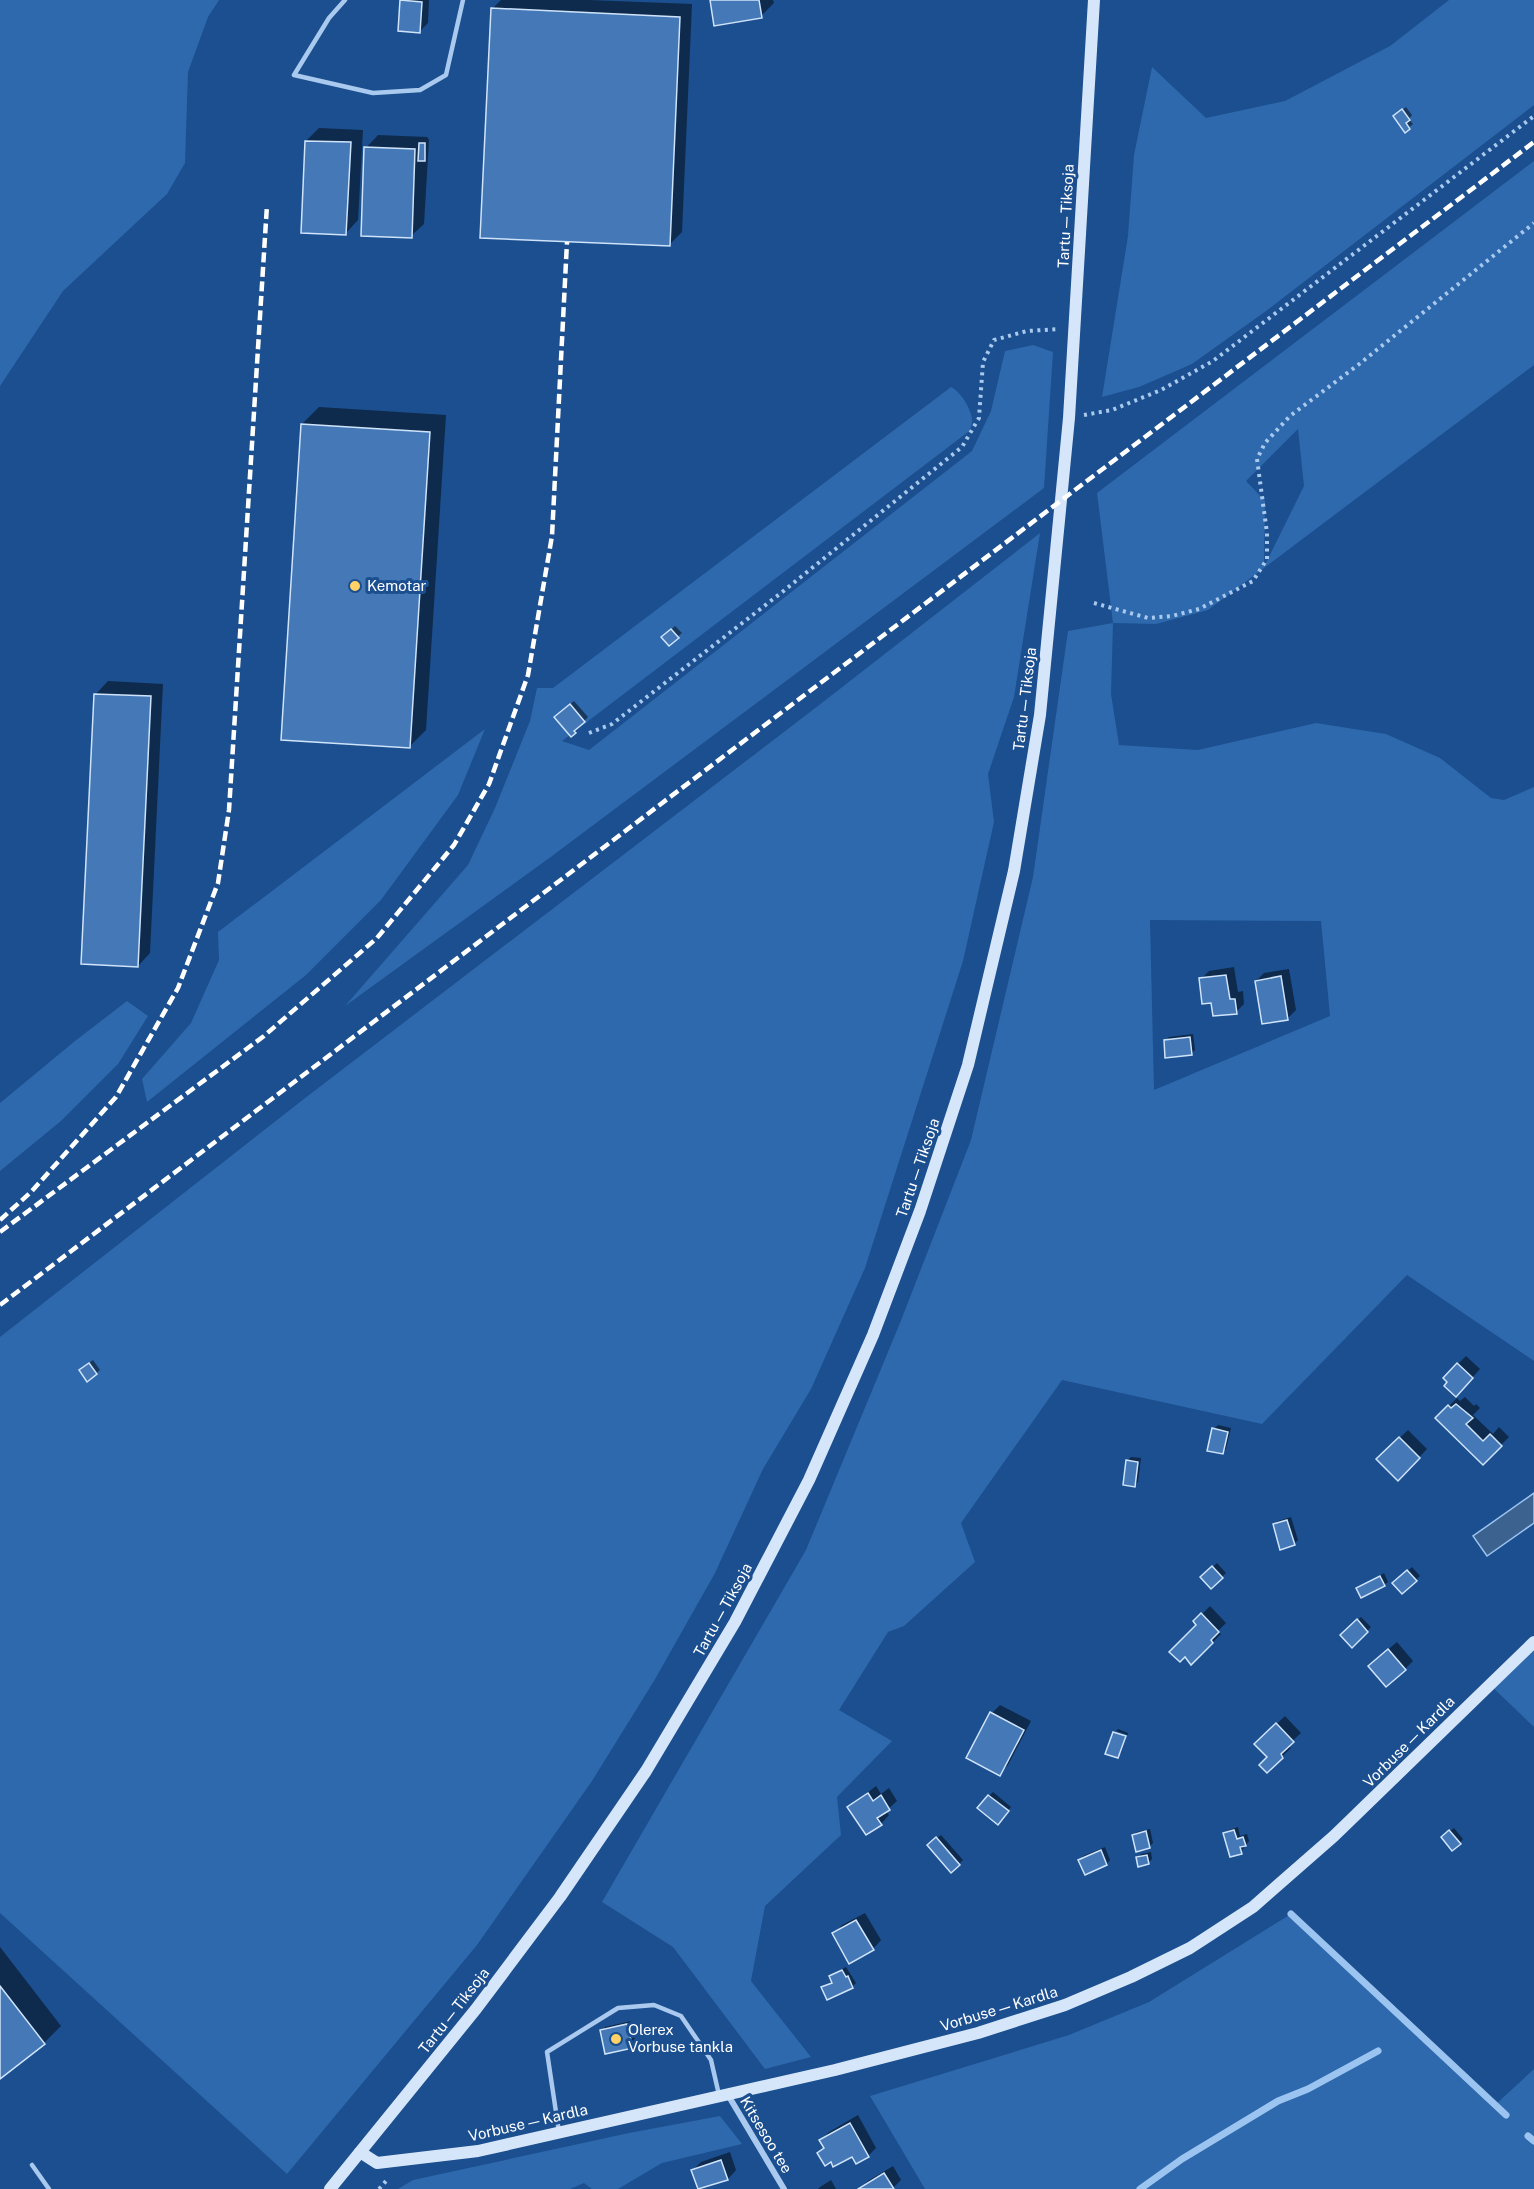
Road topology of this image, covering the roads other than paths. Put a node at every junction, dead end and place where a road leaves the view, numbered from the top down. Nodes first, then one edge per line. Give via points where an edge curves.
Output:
1 (345, 0) edge
2 (463, 0) edge
3 (1094, 0) edge
4 (1534, 1642) edge
5 (723, 2095) junction
6 (559, 2132) junction
7 (360, 2152) junction
8 (32, 2165) dead end
9 (49, 2189) edge
10 (330, 2189) edge
11 (784, 2189) edge

1 - 2 lane via 329,18 294,75 373,93 420,90 446,75
3 - 7 main road, Tartu — Tiksoja via 1069,418 1040,715 1014,871 968,1065 920,1211 873,1335 809,1480 735,1622 646,1771 560,1897
4 - 5 main road, Vorbuse — Kardla via 1334,1836 1253,1907 1190,1948 1065,2005 978,2033
5 - 6 main road, Vorbuse — Kardla
5 - 6 lane via 711,2060 681,2016 654,2005 618,2008 547,2052
5 - 11 street, Kitsesoo tee
6 - 7 main road, Vorbuse — Kardla via 429,2158 377,2163
7 - 10 main road, Tartu — Tiksoja
8 - 9 lane

